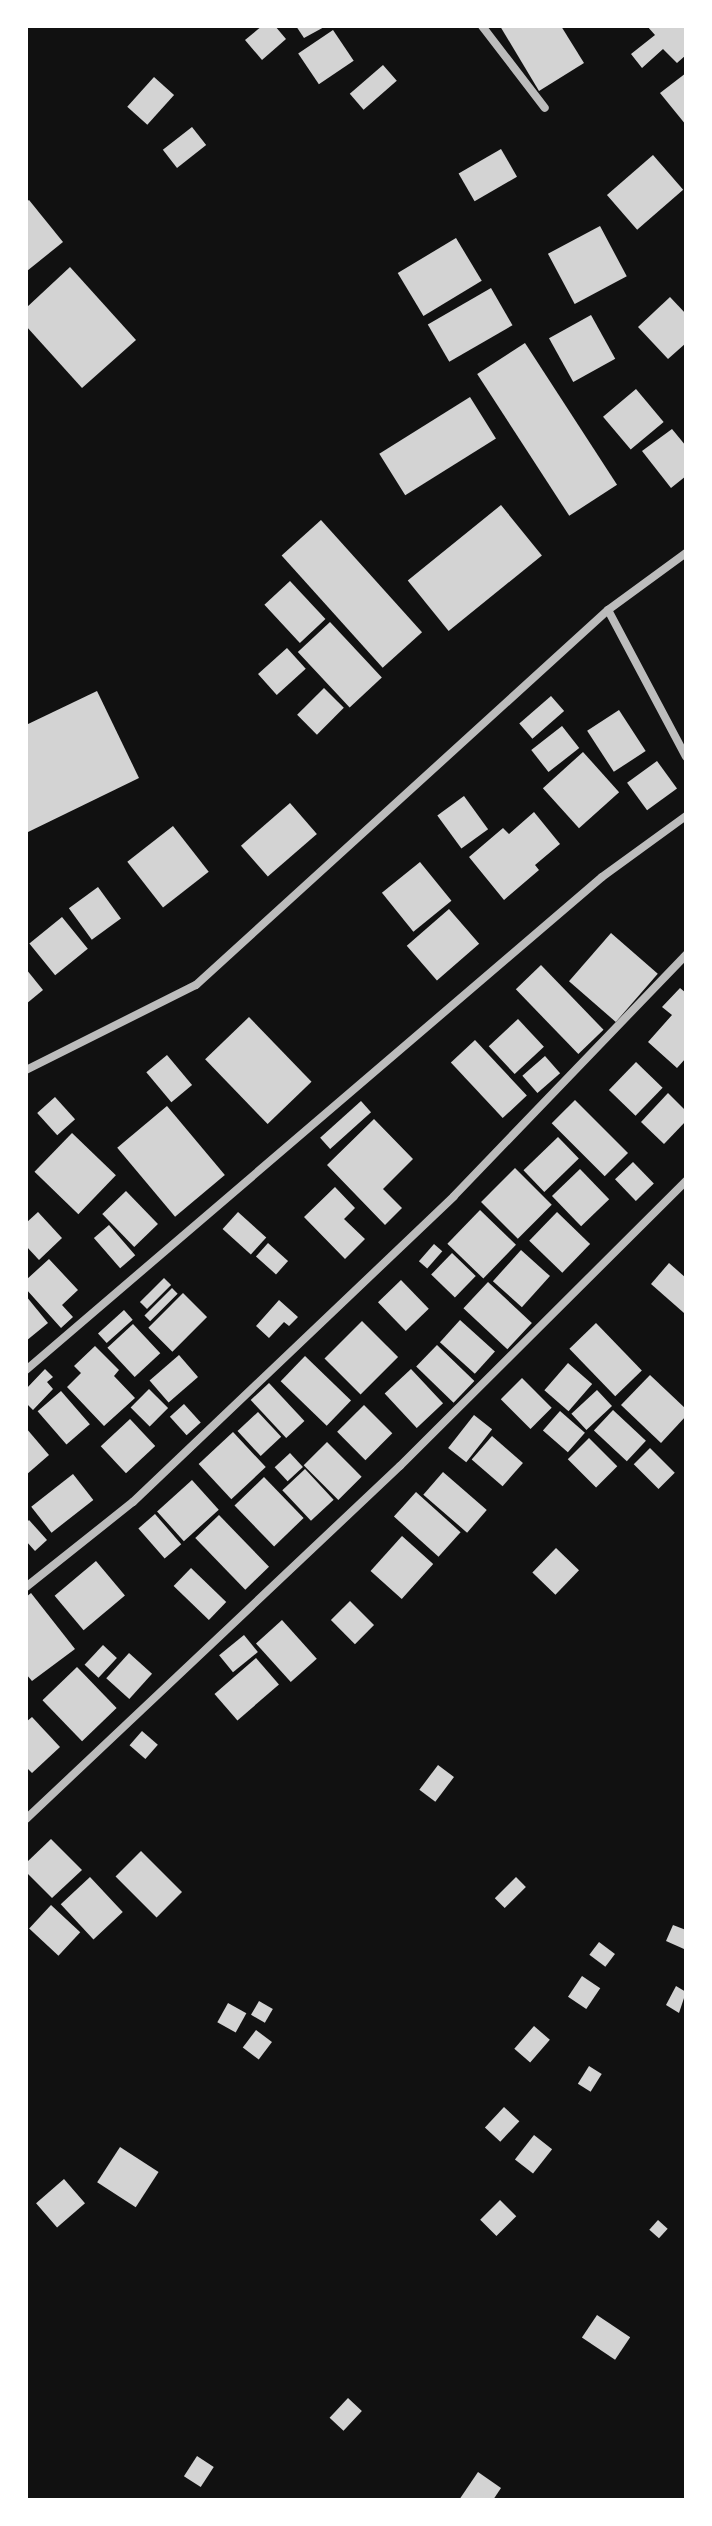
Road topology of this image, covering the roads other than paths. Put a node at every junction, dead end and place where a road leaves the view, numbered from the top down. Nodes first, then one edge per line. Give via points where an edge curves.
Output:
1 (482, 26) edge
2 (545, 108) dead end
3 (686, 553) edge
4 (608, 610) junction
5 (686, 757) edge
6 (686, 816) edge
7 (686, 955) edge
8 (26, 1070) edge
9 (686, 1181) edge
10 (26, 1370) edge
11 (26, 1587) edge
12 (26, 1819) edge

1 - 2 street
3 - 4 street
4 - 5 street
4 - 8 street via 196,985
6 - 10 street via 602,877
7 - 11 street via 454,1196 133,1502
9 - 12 street via 400,1466

